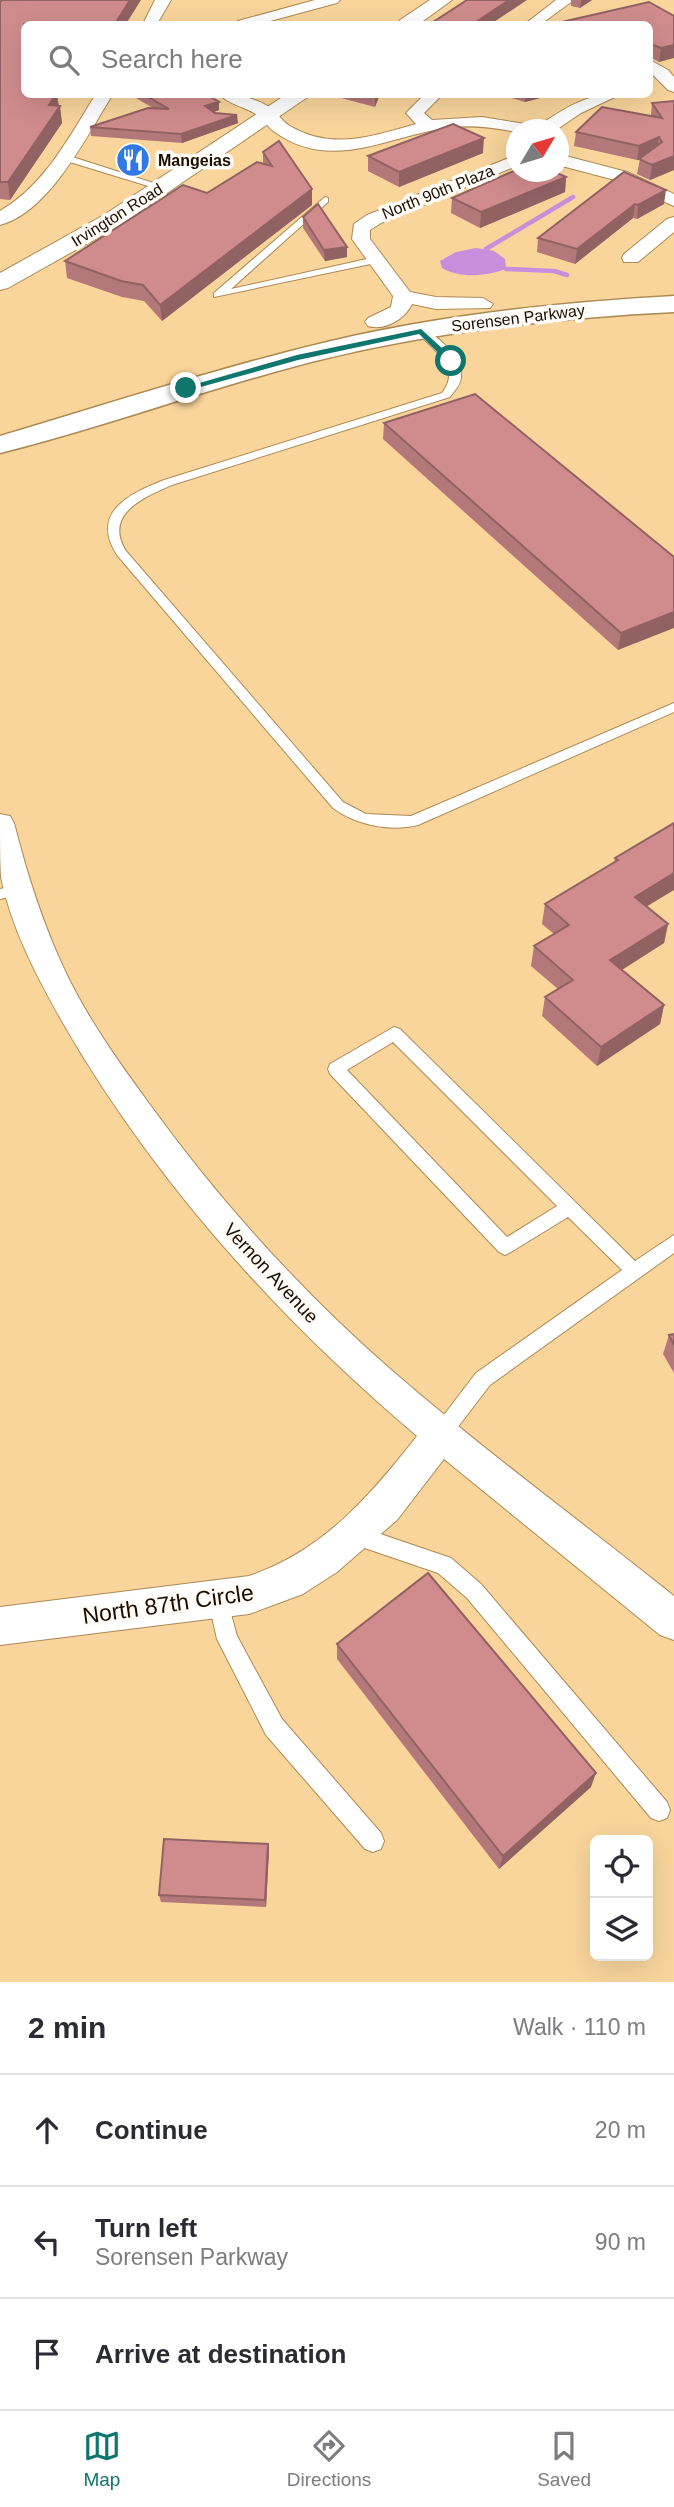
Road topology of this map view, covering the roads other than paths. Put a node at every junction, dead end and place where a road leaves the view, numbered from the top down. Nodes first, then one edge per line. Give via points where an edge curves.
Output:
1 (163, 0) edge
2 (332, 0) edge
3 (443, 0) edge
4 (566, 0) edge
5 (152, 21) edge
6 (254, 21) edge
7 (412, 21) edge
8 (538, 21) edge
9 (563, 21) edge
10 (653, 68) edge
11 (672, 82) edge
12 (653, 83) edge
13 (102, 98) edge
14 (235, 98) edge
15 (296, 98) edge
16 (431, 98) edge
17 (603, 98) edge
18 (268, 115) junction
19 (560, 119) edge
20 (506, 125) edge
21 (428, 126) junction
22 (63, 158) junction
23 (569, 162) edge
24 (506, 164) edge
25 (161, 187) junction
26 (325, 200) dead end
27 (674, 201) edge
28 (0, 219) edge
29 (674, 223) edge
30 (631, 258) dead end
31 (376, 260) junction
32 (1, 282) edge
33 (674, 288) edge
34 (403, 296) junction
35 (484, 304) junction
36 (674, 304) edge
37 (374, 322) junction
38 (421, 331) junction
39 (0, 425) edge
40 (0, 445) edge
41 (674, 707) edge
42 (0, 823) edge
43 (9, 892) edge
44 (569, 1207) junction
45 (674, 1243) edge
46 (634, 1271) junction
47 (441, 1434) junction
48 (354, 1535) junction
49 (218, 1599) junction
50 (674, 1621) edge
51 (0, 1626) edge
52 (659, 1810) dead end
53 (373, 1841) dead end

1 - 5 street
2 - 6 street
3 - 7 street
4 - 8 street
8 - 9 street
10 - 11 street
11 - 12 street
13 - 22 street
14 - 18 street
15 - 18 street, Irvington Road
16 - 21 street via 414,113
17 - 19 street
18 - 21 street via 275,127 323,145 361,146
18 - 25 street, Irvington Road
20 - 21 street via 476,120
22 - 25 lane
22 - 28 street via 34,198
23 - 27 street via 621,176
24 - 31 street, North 90th Plaza via 366,223 360,239
25 - 32 street, Irvington Road via 93,232
26 - 31 lane via 218,295
29 - 30 street
31 - 34 street, North 90th Plaza
33 - 35 main road, Sorensen Parkway
34 - 35 street via 436,303
34 - 37 street via 396,314
35 - 37 main road, Sorensen Parkway
36 - 38 main road, Sorensen Parkway via 550,313
37 - 39 main road, Sorensen Parkway via 230,356
38 - 40 main road, Sorensen Parkway via 244,372
38 - 41 lane via 451,361 456,386 446,395 144,492 116,518 113,538 121,552 338,804 369,820 412,821
42 - 43 street, Vernon Avenue
43 - 47 street, Vernon Avenue via 75,1015 150,1130 211,1208 331,1337
44 - 44 lane via 394,1033 336,1069 505,1247
44 - 46 lane
45 - 46 lane
46 - 47 lane via 483,1380
47 - 48 street, North 87th Circle via 384,1507
47 - 50 street, Vernon Avenue
48 - 49 street, North 87th Circle via 289,1581 249,1595
48 - 52 lane via 444,1565 474,1591
49 - 51 street, North 87th Circle
49 - 53 lane via 227,1639 274,1727

